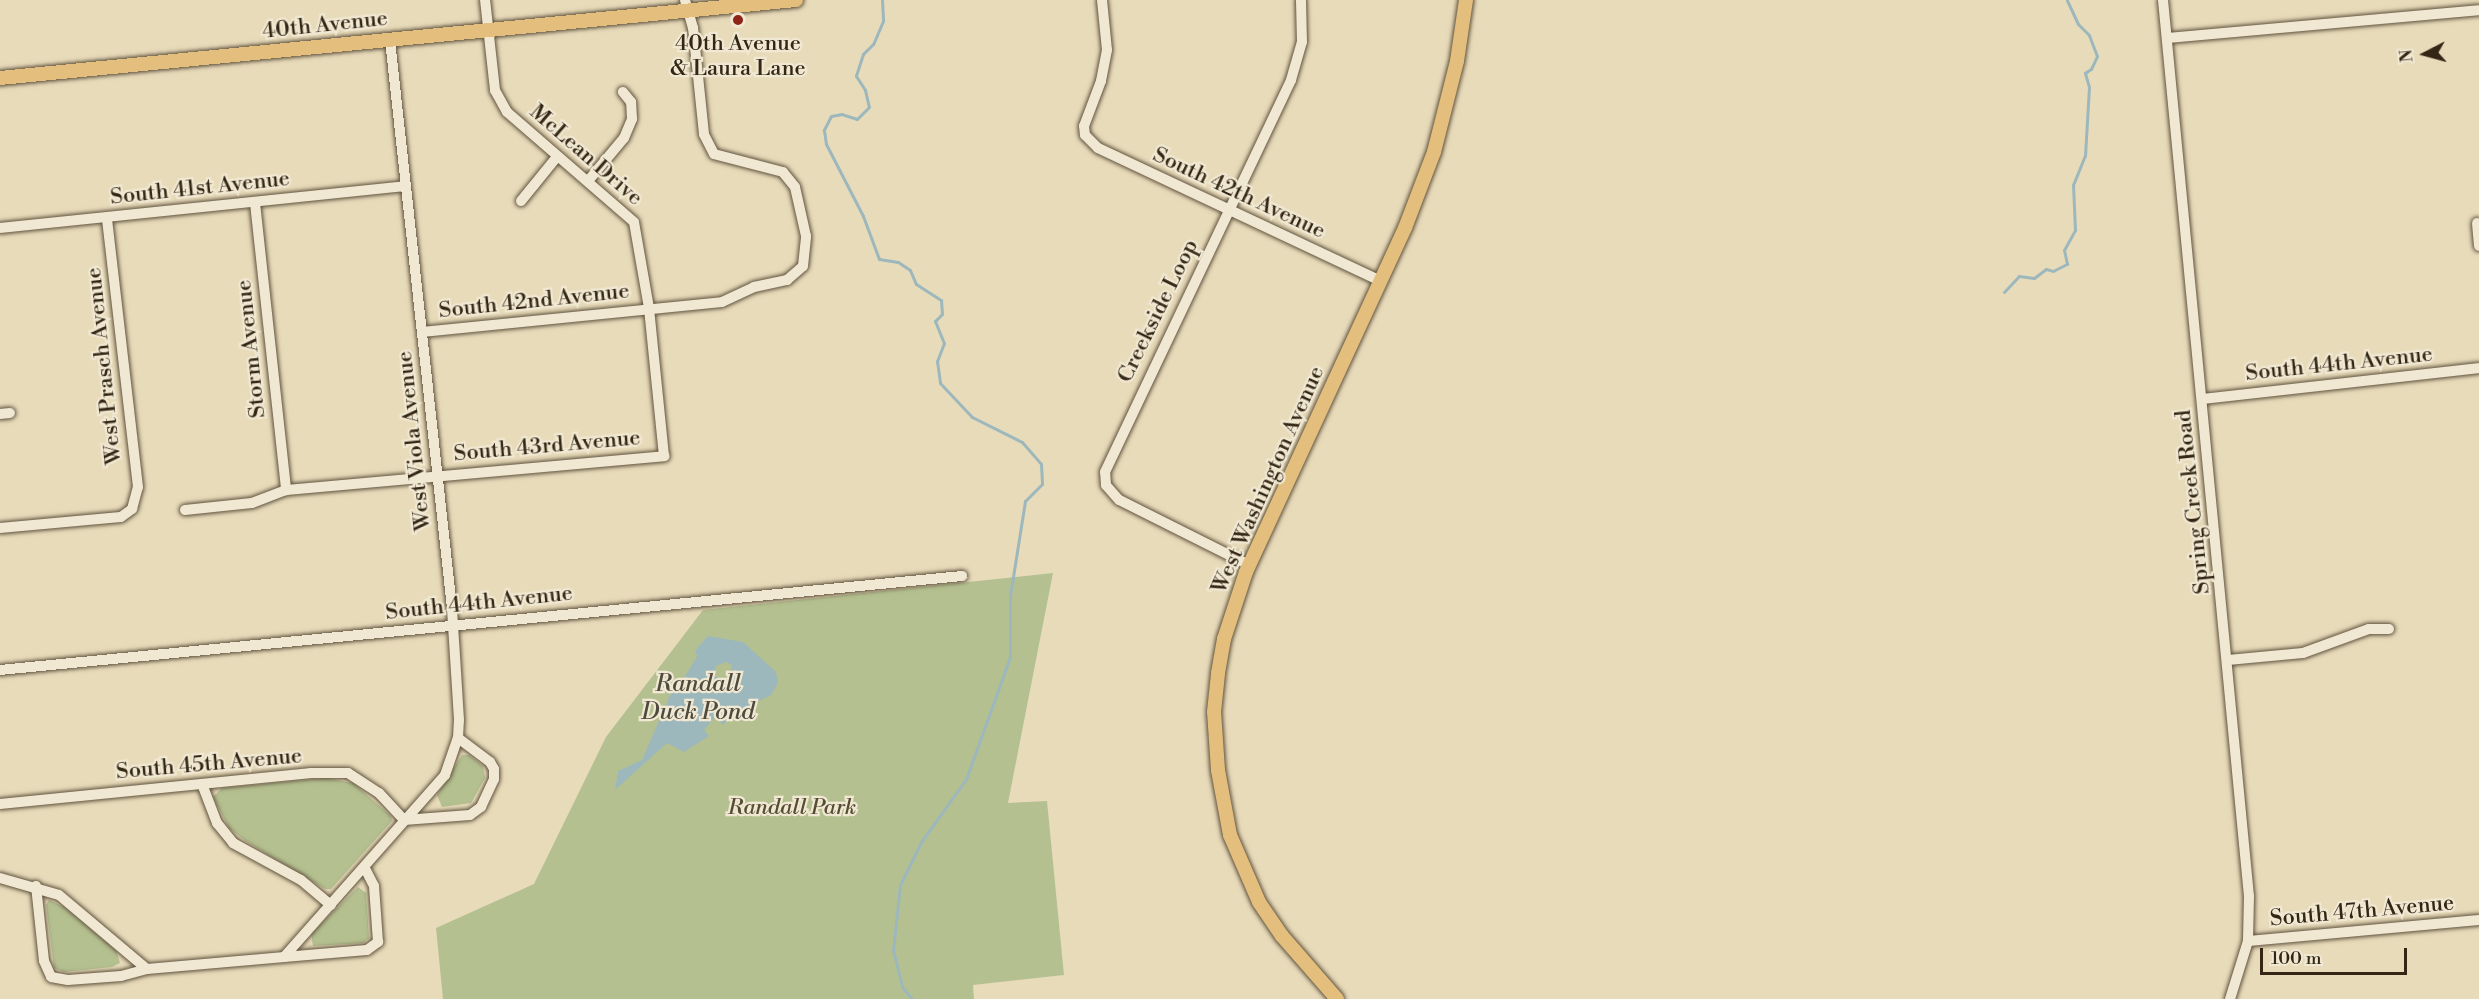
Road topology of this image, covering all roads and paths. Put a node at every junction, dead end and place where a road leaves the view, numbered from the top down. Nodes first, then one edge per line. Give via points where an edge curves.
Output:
1 (484, 0) edge
2 (796, 0) edge
3 (1102, 0) edge
4 (1301, 0) edge
5 (1466, 0) edge
6 (2163, 0) edge
7 (686, 6) edge
8 (2479, 10) edge
9 (488, 31) junction
10 (2167, 38) junction
11 (390, 40) junction
12 (0, 78) edge
13 (623, 92) dead end
14 (556, 158) junction
15 (588, 181) junction
16 (405, 186) junction
17 (521, 201) dead end
18 (255, 203) junction
19 (1228, 210) junction
20 (107, 218) junction
21 (2476, 223) dead end
22 (0, 228) edge
23 (2479, 246) edge
24 (1381, 281) junction
25 (649, 308) junction
26 (422, 332) junction
27 (2479, 368) edge
28 (2203, 399) junction
29 (664, 456) joint
30 (436, 476) junction
31 (286, 490) junction
32 (185, 510) dead end
33 (0, 528) edge
34 (1249, 565) junction
35 (962, 576) dead end
36 (450, 624) junction
37 (2389, 629) dead end
38 (2228, 660) junction
39 (0, 670) edge
40 (458, 738) junction
41 (202, 784) junction
42 (0, 804) edge
43 (404, 820) junction
44 (365, 868) junction
45 (0, 878) edge
46 (36, 886) junction
47 (331, 905) junction
48 (2479, 920) edge
49 (2248, 941) junction
50 (284, 957) junction
51 (147, 969) junction
52 (1331, 997) edge
53 (2230, 999) edge

1 - 9 street, McLean Drive
2 - 7 main road, 40th Avenue
3 - 19 street, South 42th Avenue via 1107,50 1101,81 1086,115 1085,135 1098,148
4 - 19 street, Creekside Loop via 1302,42 1298,60
5 - 24 main road, West Washington Avenue via 1457,62 1434,152
6 - 10 street, Spring Creek Road
7 - 9 main road, 40th Avenue
7 - 25 street, South 42nd Avenue via 693,28 704,134 714,154 783,172 795,188 806,236 803,266 787,280 754,287 722,302
8 - 10 street
9 - 11 main road, 40th Avenue
9 - 14 street, McLean Drive via 501,103
10 - 28 street, Spring Creek Road
11 - 12 main road, 40th Avenue
11 - 16 street, West Viola Avenue
13 - 15 street via 631,102 632,119 624,138
14 - 15 street, McLean Drive
14 - 17 street
15 - 25 street, McLean Drive via 634,222
16 - 18 street, South 41st Avenue
16 - 26 street, West Viola Avenue
18 - 20 street, South 41st Avenue
18 - 31 street, Storm Avenue
19 - 24 street, South 42th Avenue
19 - 34 street, Creekside Loop via 1105,472 1106,485 1119,500
20 - 22 street, South 41st Avenue
20 - 33 street, West Prasch Avenue via 138,487 132,509 121,517
21 - 23 street
24 - 34 main road, West Washington Avenue
25 - 26 street, South 42nd Avenue
25 - 29 street, McLean Drive
26 - 30 street, West Viola Avenue
27 - 28 street, South 44th Avenue
28 - 38 street, Spring Creek Road
29 - 30 street, South 43rd Avenue
30 - 31 street, South 43rd Avenue
30 - 36 street, West Viola Avenue
31 - 32 street, South 43rd Avenue via 252,503
34 - 52 main road, West Washington Avenue via 1224,639 1218,673 1214,712 1221,801 1230,835 1259,902
35 - 36 street, South 44th Avenue
36 - 39 street, South 44th Avenue
36 - 40 street, West Viola Avenue
37 - 38 street via 2369,629 2303,653
38 - 49 street, Spring Creek Road via 2249,896
40 - 43 street, West Viola Avenue via 445,775
40 - 43 street via 494,769 481,807 470,815
41 - 42 street, South 45th Avenue
41 - 43 street, South 45th Avenue via 348,773 379,794
41 - 47 street via 217,823 233,843 301,880
43 - 44 street, West Viola Avenue
44 - 47 street, West Viola Avenue
44 - 50 street via 374,886 378,942 368,950
45 - 46 street
46 - 51 street via 59,895
46 - 51 street via 44,961 51,977 68,980 121,976
47 - 50 street, West Viola Avenue
48 - 49 street, South 47th Avenue
49 - 53 street, Spring Creek Road
50 - 51 street

